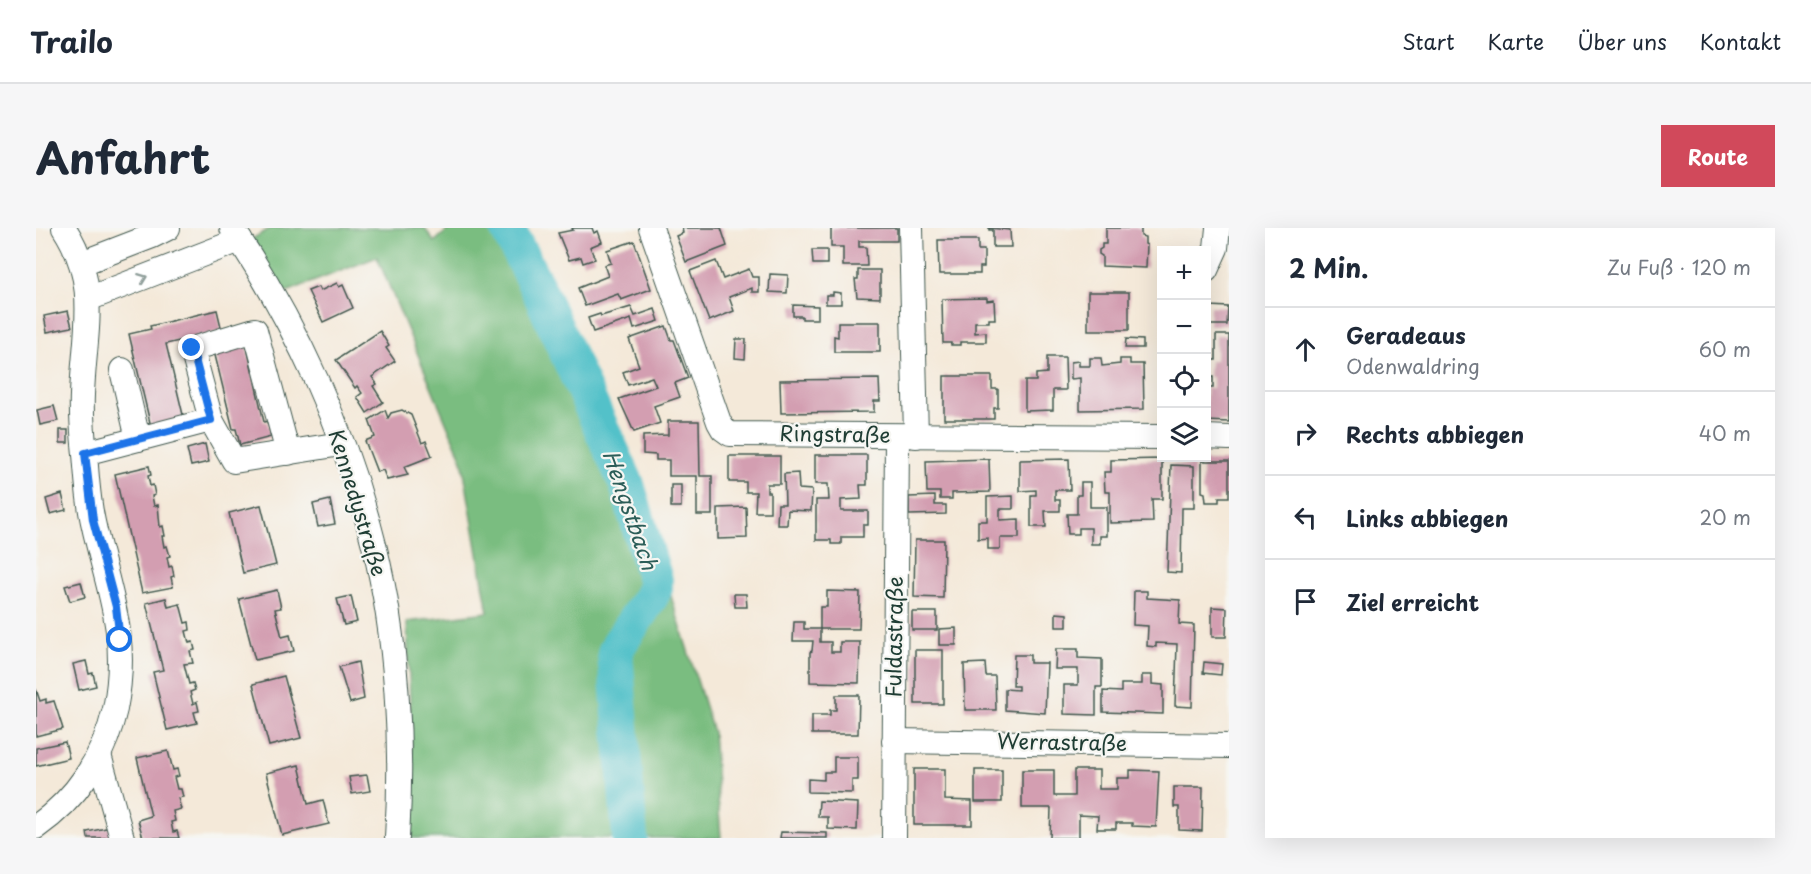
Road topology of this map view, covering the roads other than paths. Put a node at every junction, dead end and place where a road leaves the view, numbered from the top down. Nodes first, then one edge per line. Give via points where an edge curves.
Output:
1 (64, 228) edge
2 (168, 228) edge
3 (651, 228) edge
4 (911, 228) edge
5 (1218, 228) edge
6 (236, 234) edge
7 (1211, 259) edge
8 (82, 263) junction
9 (88, 299) junction
10 (122, 370) dead end
11 (211, 420) junction
12 (906, 436) junction
13 (1157, 437) edge
14 (1211, 437) edge
15 (1229, 438) edge
16 (138, 440) junction
17 (341, 444) junction
18 (85, 453) junction
19 (288, 453) junction
20 (894, 741) junction
21 (1229, 746) edge
22 (99, 755) junction
23 (36, 827) edge
24 (122, 838) edge
25 (397, 838) edge
26 (894, 838) edge

1 - 8 street
2 - 8 street
3 - 12 street, Ringstraße via 723,429 730,434
4 - 12 street, Fuldastraße
5 - 7 street
9 -> 6 street
6 - 17 street, Kennedystraße via 276,299
8 - 9 street
9 - 18 street via 82,397
10 - 16 street
11 - 16 street
11 - 19 street via 234,461
11 - 19 street via 192,348 255,330
12 - 13 street, Ringstraße
12 - 20 street, Fuldastraße
14 - 15 street
16 - 18 street
17 - 19 street
17 - 25 street, Kennedystraße via 374,546 386,611 397,711
18 - 22 street via 93,520 116,607 121,662 115,710
20 - 21 street, Werrastraße
20 - 26 street, Fuldastraße
22 - 23 street via 66,802
22 - 24 street

